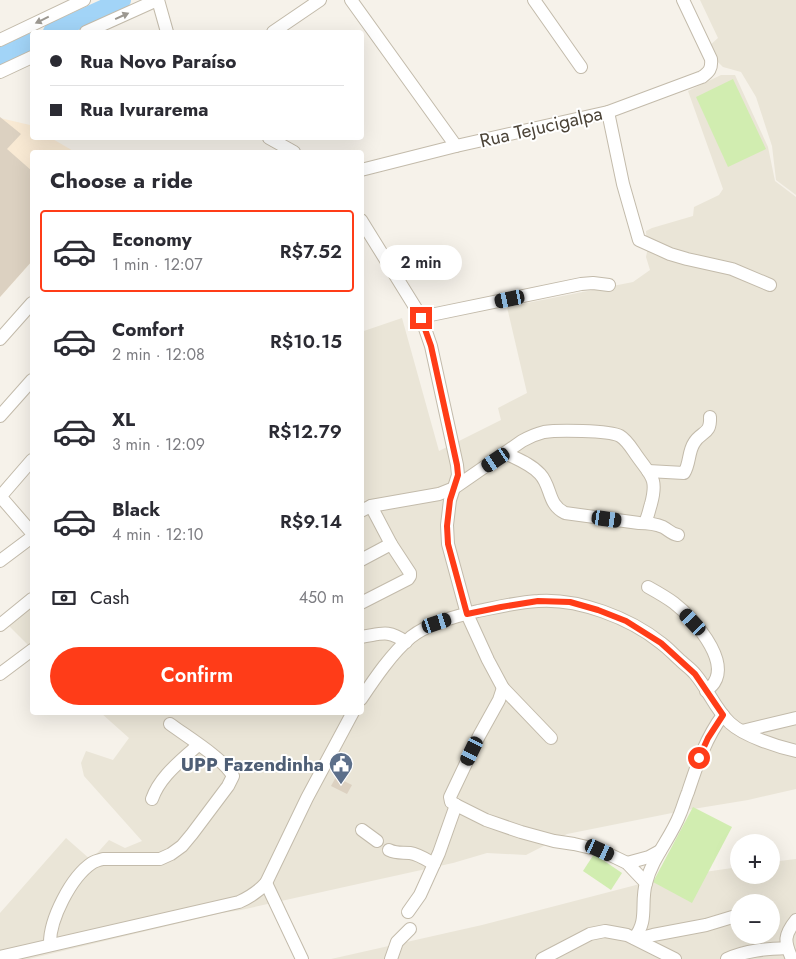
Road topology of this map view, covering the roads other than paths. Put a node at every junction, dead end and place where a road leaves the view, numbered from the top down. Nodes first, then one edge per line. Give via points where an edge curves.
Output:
1 (84, 0) edge
2 (158, 0) edge
3 (320, 0) edge
4 (351, 0) edge
5 (534, 0) edge
6 (683, 0) edge
7 (90, 30) edge
8 (166, 30) edge
9 (276, 30) edge
10 (0, 40) edge
11 (29, 61) edge
12 (580, 67) dead end
13 (0, 72) edge
14 (608, 112) junction
15 (273, 140) edge
16 (456, 146) junction
17 (290, 150) edge
18 (364, 169) edge
19 (364, 225) edge
20 (639, 240) junction
21 (643, 255) dead end
22 (609, 285) dead end
23 (770, 285) dead end
24 (30, 305) edge
25 (421, 318) junction
26 (0, 339) edge
27 (30, 382) edge
28 (0, 416) edge
29 (710, 417) dead end
30 (506, 454) junction
31 (30, 462) edge
32 (648, 471) junction
33 (454, 488) junction
34 (0, 497) edge
35 (366, 509) edge
36 (645, 522) junction
37 (30, 533) edge
38 (678, 535) dead end
39 (30, 537) edge
40 (391, 544) junction
41 (364, 558) edge
42 (0, 561) edge
43 (648, 587) dead end
44 (30, 601) edge
45 (364, 601) edge
46 (467, 614) junction
47 (0, 625) edge
48 (364, 636) edge
49 (406, 642) junction
50 (30, 652) edge
51 (0, 674) edge
52 (502, 688) junction
53 (706, 691) junction
54 (364, 694) edge
55 (351, 715) edge
56 (723, 715) junction
57 (796, 718) edge
58 (170, 724) dead end
59 (742, 730) junction
60 (551, 738) dead end
61 (198, 745) junction
62 (796, 751) edge
63 (152, 799) dead end
64 (453, 804) junction
65 (362, 830) dead end
66 (660, 851) junction
67 (627, 863) junction
68 (434, 864) junction
69 (266, 883) junction
70 (646, 883) junction
71 (408, 912) dead end
72 (730, 918) edge
73 (796, 920) edge
74 (410, 929) dead end
75 (635, 939) junction
76 (50, 945) junction
77 (789, 953) edge
78 (0, 957) edge
79 (302, 959) edge
80 (390, 959) edge
81 (542, 959) edge
82 (675, 959) edge
83 (727, 959) edge

1 -> 10 street
7 -> 2 street
2 - 8 street
3 - 9 street
4 - 16 street
5 - 12 street
6 - 14 street, Rua Tejucigalpa via 712,59 708,73
11 - 13 street
14 - 16 street, Rua Tejucigalpa
14 - 20 street
15 - 17 street
16 - 18 street, Rua Tejucigalpa
19 - 25 street
20 - 21 street
20 - 23 street via 670,254 732,269
22 - 25 street via 581,284
24 - 26 street
25 - 33 street via 431,346 457,465
27 - 28 street
29 - 32 street via 708,430 694,441 684,473
30 - 32 street via 522,441 544,432 614,433 626,441
30 - 33 street
30 - 36 street via 540,474 559,510
31 - 34 street
32 - 36 street via 654,488
33 - 35 street
33 - 46 street via 447,526 448,544
34 - 37 street
35 - 40 street
36 - 38 street
39 - 42 street
40 - 41 street
40 - 45 street via 410,576
43 - 53 street via 682,610 714,651 718,671 714,683
44 - 47 street
46 - 49 street via 437,623
46 - 52 street
46 - 53 street via 538,601 570,602 598,610 626,621 661,643 695,674
48 - 49 street via 392,634
49 - 54 street
50 - 51 street
52 - 60 street
52 - 64 street via 450,797
53 - 56 street
55 - 69 street
56 - 59 street
56 - 66 street via 708,738 680,814
57 - 59 street
58 - 61 street
59 - 62 street
61 - 63 street via 164,776
61 - 76 street via 231,772 233,776 228,786 182,846 171,854 160,859 103,859 90,864 75,880 60,906 51,929
64 - 67 street via 486,820 554,841 600,850
64 - 68 street
65 - 68 street via 393,852 412,853
66 - 67 street
66 - 70 street
67 - 70 street
68 - 71 street
69 - 76 street via 250,898 240,902
69 - 79 street
70 - 75 street via 643,920
72 - 75 street
73 - 77 street via 787,937
74 - 80 street via 397,942
75 - 81 street via 616,932 590,934
75 - 82 street
76 - 78 street
77 - 83 street via 751,951

